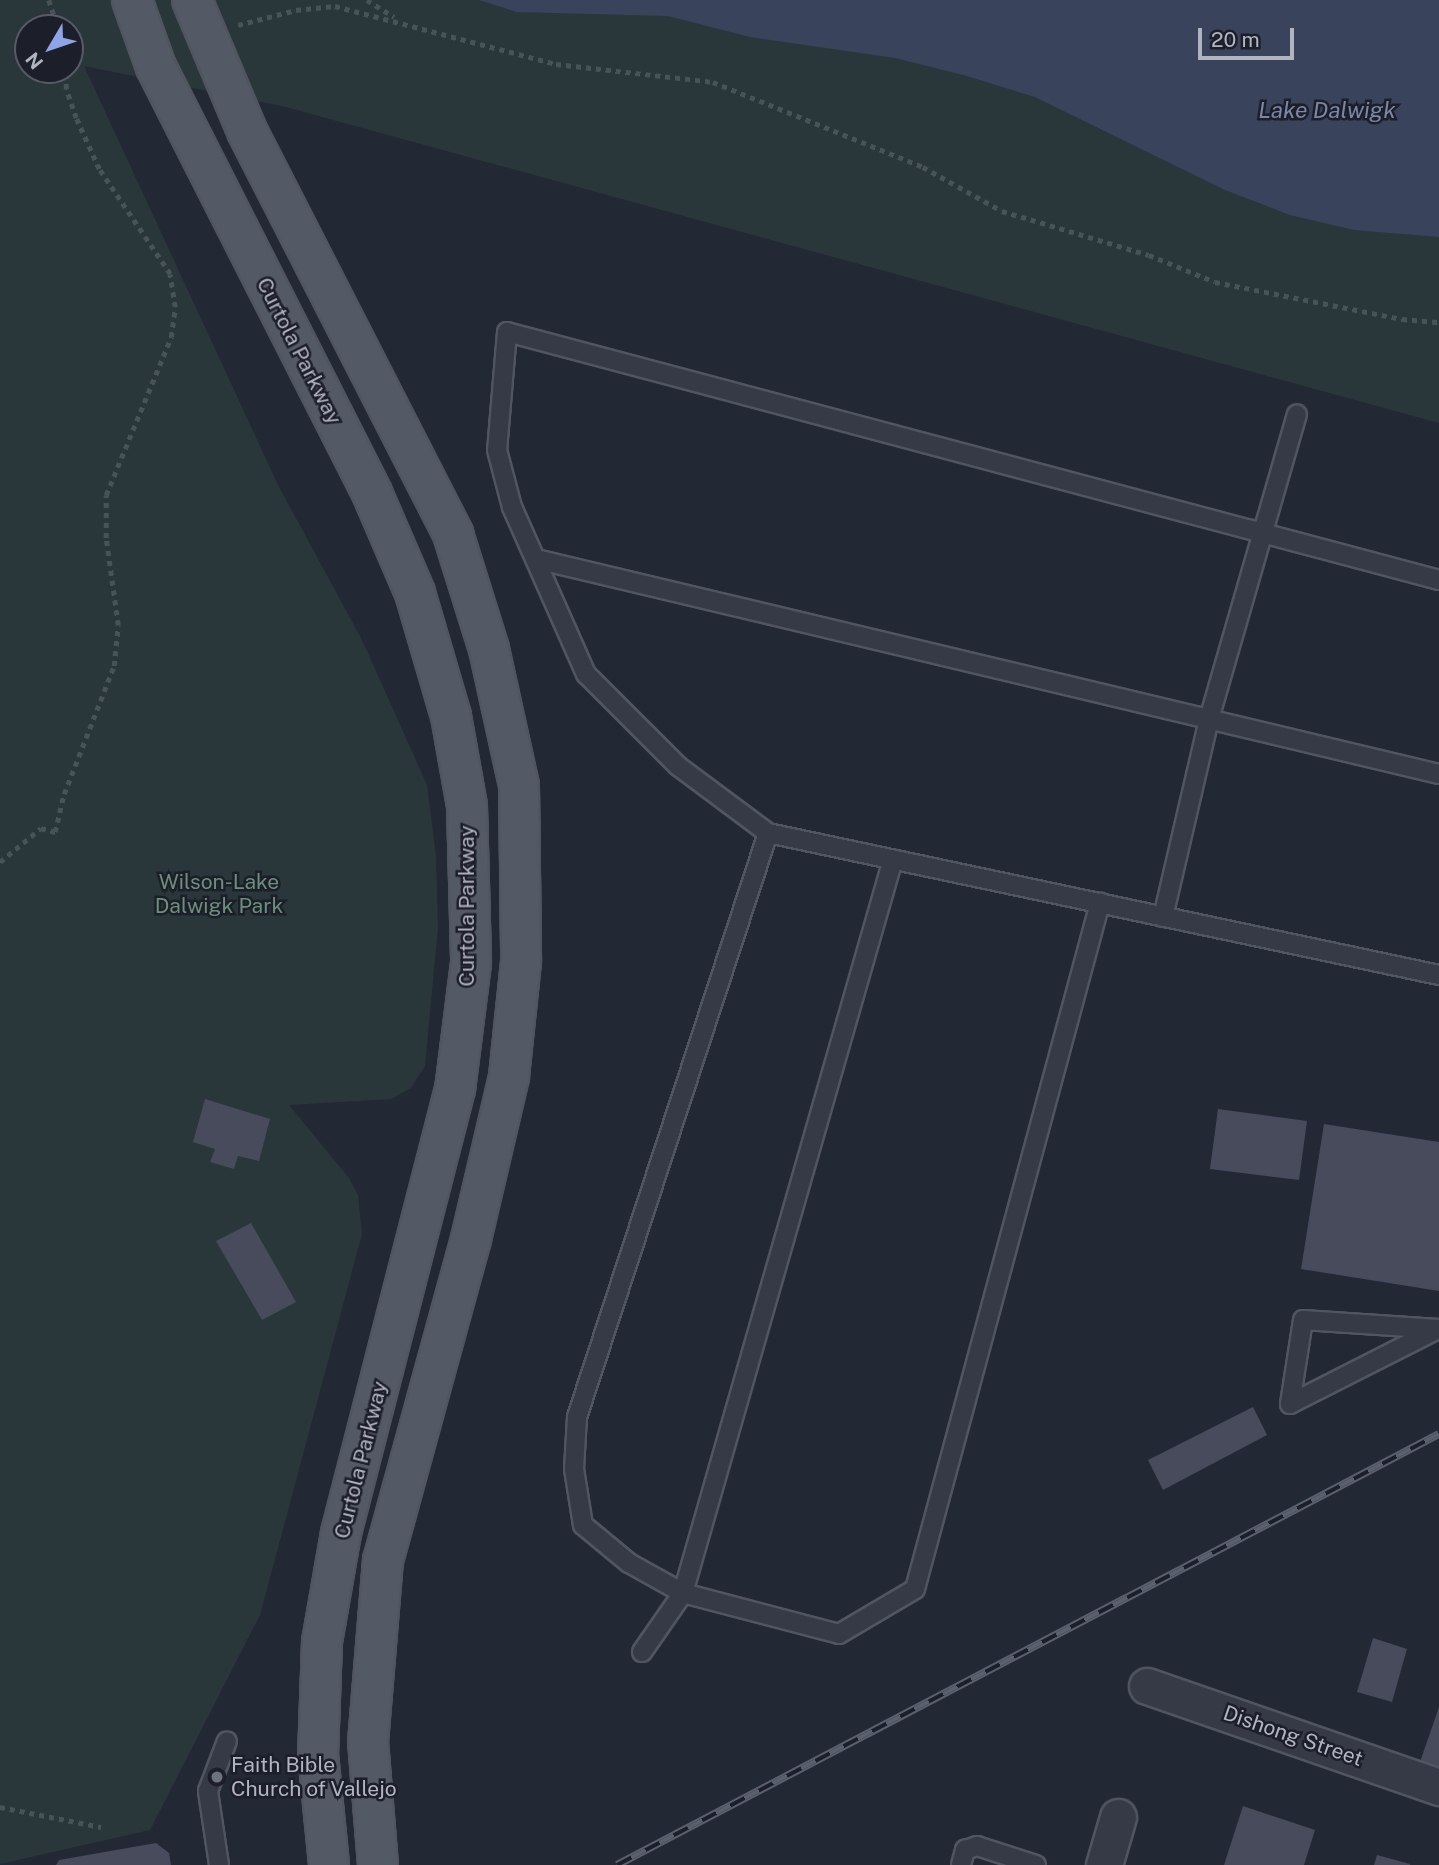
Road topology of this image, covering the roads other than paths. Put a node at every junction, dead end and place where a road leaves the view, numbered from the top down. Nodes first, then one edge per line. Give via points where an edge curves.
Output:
1 (132, 0) edge
2 (192, 0) edge
3 (1297, 414) dead end
4 (1263, 534) junction
5 (536, 559) junction
6 (1439, 580) edge
7 (1209, 719) junction
8 (1439, 774) edge
9 (768, 833) junction
10 (893, 859) junction
11 (1100, 903) junction
12 (1163, 916) junction
13 (1439, 975) edge
14 (1438, 1329) edge
15 (683, 1593) junction
16 (642, 1652) dead end
17 (1147, 1686) dead end
18 (227, 1741) dead end
19 (1439, 1787) edge
20 (1118, 1817) dead end
21 (219, 1865) edge
22 (329, 1865) edge
23 (378, 1865) edge
24 (961, 1865) edge
25 (1036, 1865) edge
26 (1104, 1865) edge

1 - 22 main road, Curtola Parkway via 156,67 372,494 415,593 451,716 467,806 471,963 455,1089 341,1534 321,1642 318,1754
2 - 23 main road via 247,131 453,534 489,649 519,786 521,962 509,1077 471,1239 383,1560 368,1741
3 - 4 lane
4 - 5 lane via 507,332 497,450 512,507
4 - 6 lane
4 - 7 lane
5 - 7 lane
5 - 9 lane via 586,674 678,766
7 - 8 lane
7 - 12 lane
9 - 10 lane
9 - 15 lane via 577,1417 574,1469 583,1525 629,1563
10 - 11 lane
10 - 15 lane
11 - 12 lane
11 - 15 lane via 915,1589 839,1634
12 - 13 lane
14 - 14 lane via 1302,1398 1290,1404 1303,1320
15 - 16 lane
17 - 19 street, Dishong Street
18 - 21 lane via 208,1790
20 - 26 street
24 - 25 lane via 965,1850 977,1846

